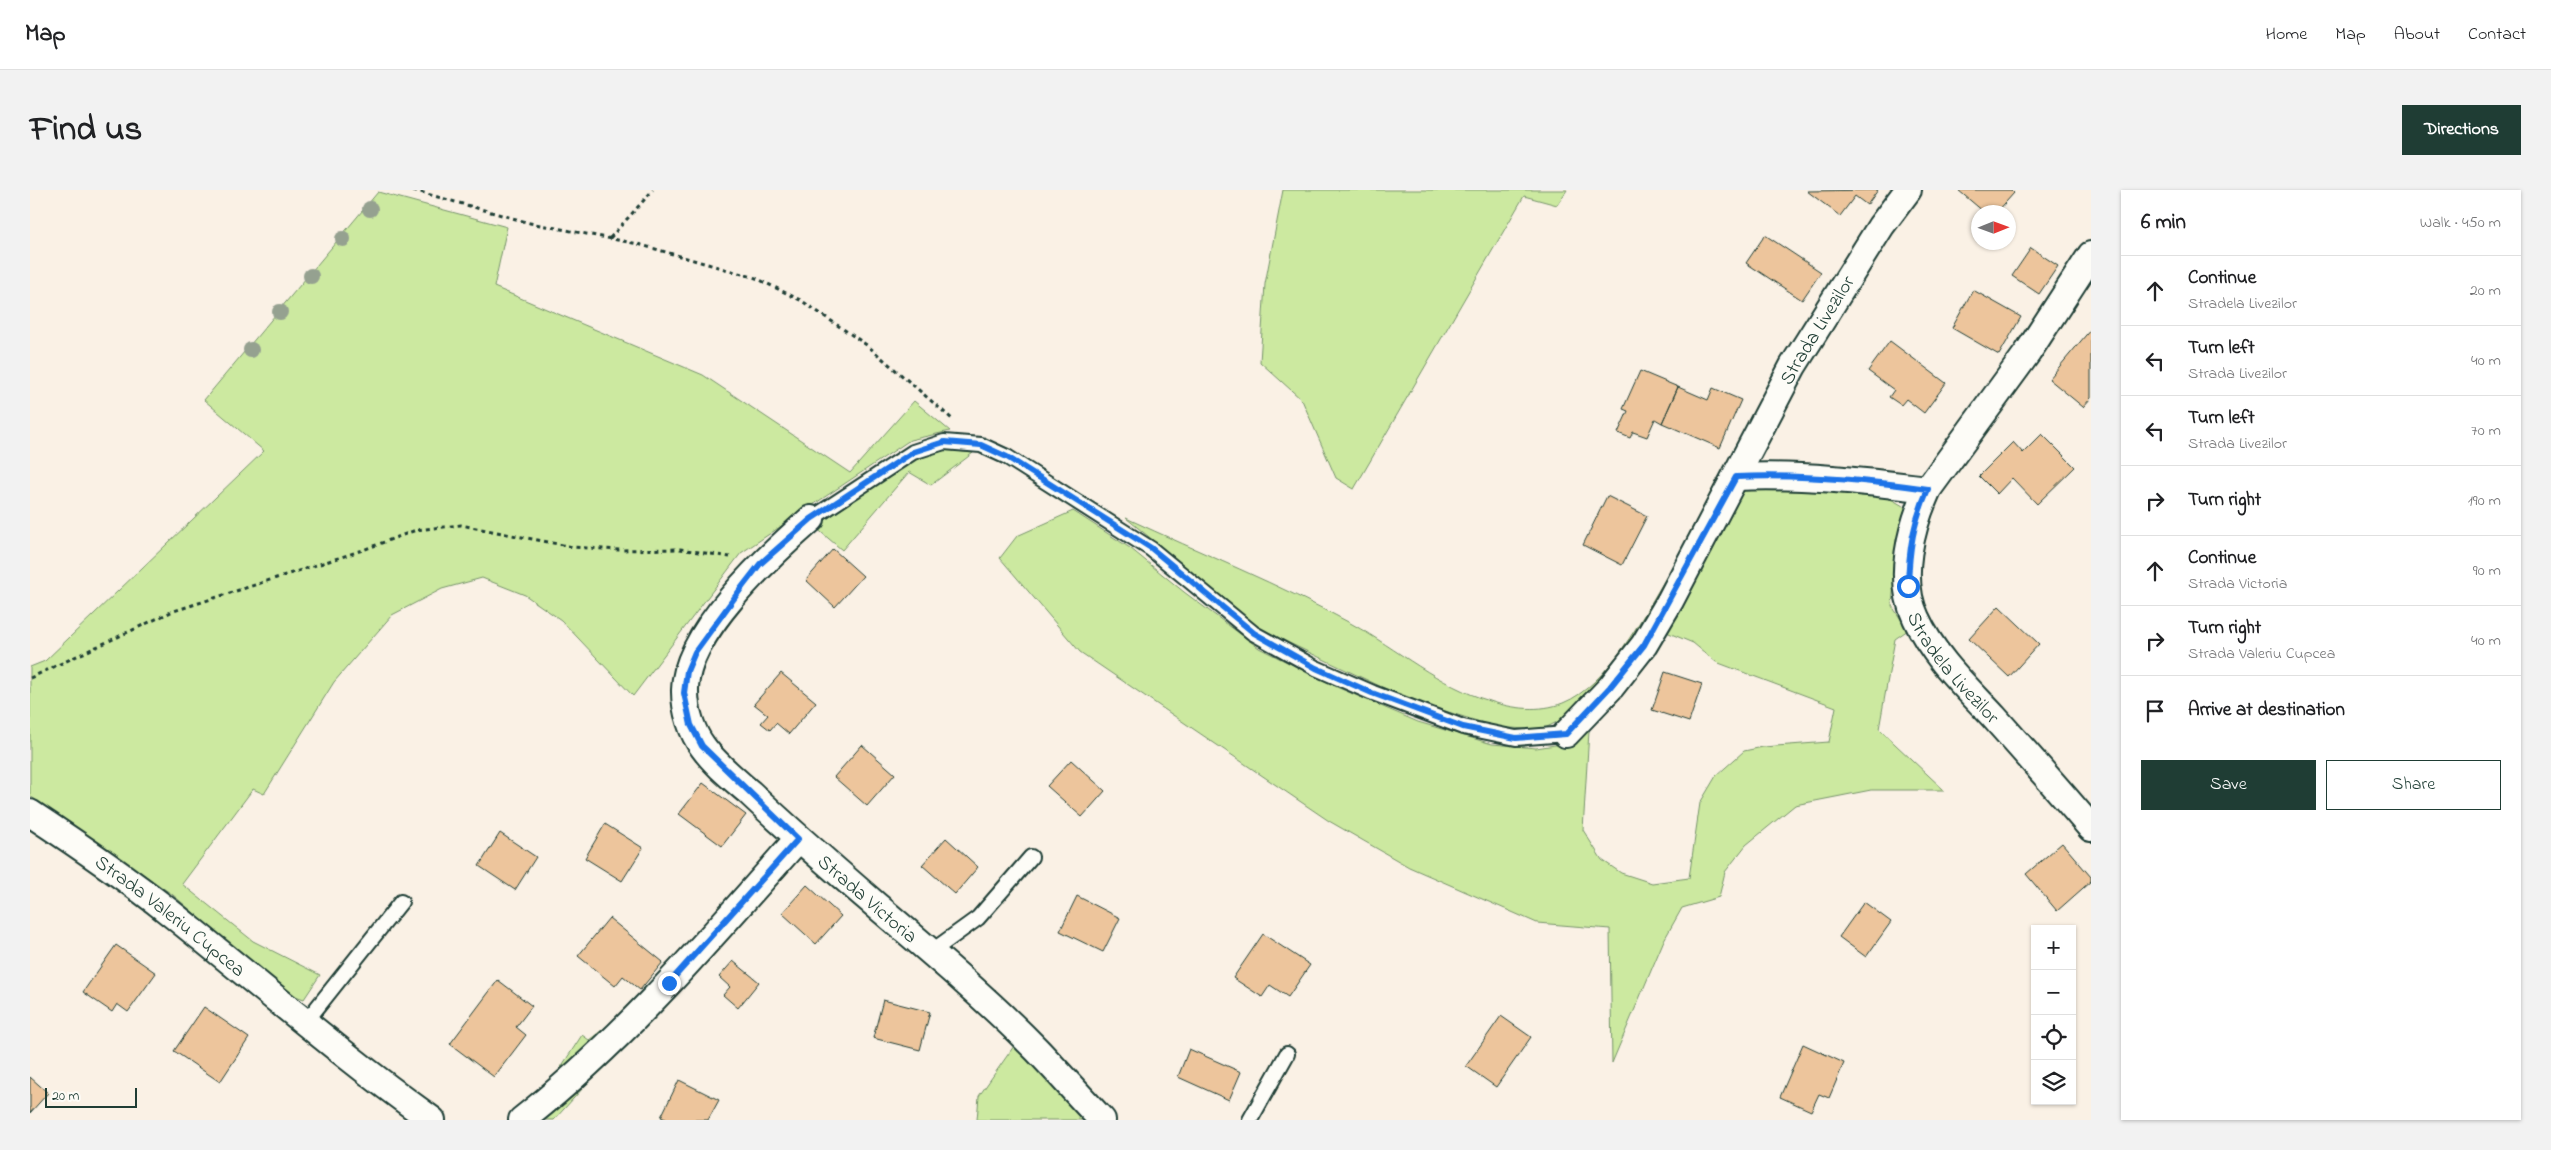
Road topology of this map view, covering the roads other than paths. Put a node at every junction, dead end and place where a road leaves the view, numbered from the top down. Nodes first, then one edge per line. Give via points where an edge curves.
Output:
1 (1908, 190) edge
2 (2091, 255) edge
3 (1736, 477) junction
4 (1928, 489) junction
5 (811, 519) joint
6 (1566, 734) joint
7 (30, 813) edge
8 (2091, 828) edge
9 (798, 839) junction
10 (1031, 858) dead end
11 (401, 902) dead end
12 (931, 952) junction
13 (304, 1024) junction
14 (1287, 1054) dead end
15 (432, 1120) edge
16 (522, 1120) edge
17 (1102, 1120) edge
18 (1250, 1120) edge

1 - 3 street, Strada Livezilor via 1881,226 1793,366
2 - 4 street, Stradela Livezilor via 2028,352
3 - 4 street via 1781,475 1849,479
3 - 6 street, Strada Livezilor via 1644,645
4 - 8 street, Stradela Livezilor via 1918,511 1909,546 1908,586 1915,617 1939,657
5 - 6 lane via 913,452 944,442 981,445 1007,457 1151,548 1254,633 1316,668 1463,727 1516,738
5 - 9 street, Strada Victoria via 760,564 714,623 695,652 687,671 684,693 691,725 702,746
7 - 13 street, Strada Valeriu Cupcea via 168,911
9 - 12 street, Strada Victoria
9 - 16 street via 669,983 565,1084
10 - 12 lane, Strada Victoria via 978,918
11 - 13 lane
12 - 17 street, Strada Victoria via 1036,1049
13 - 15 street, Strada Valeriu Cupcea
14 - 18 lane

